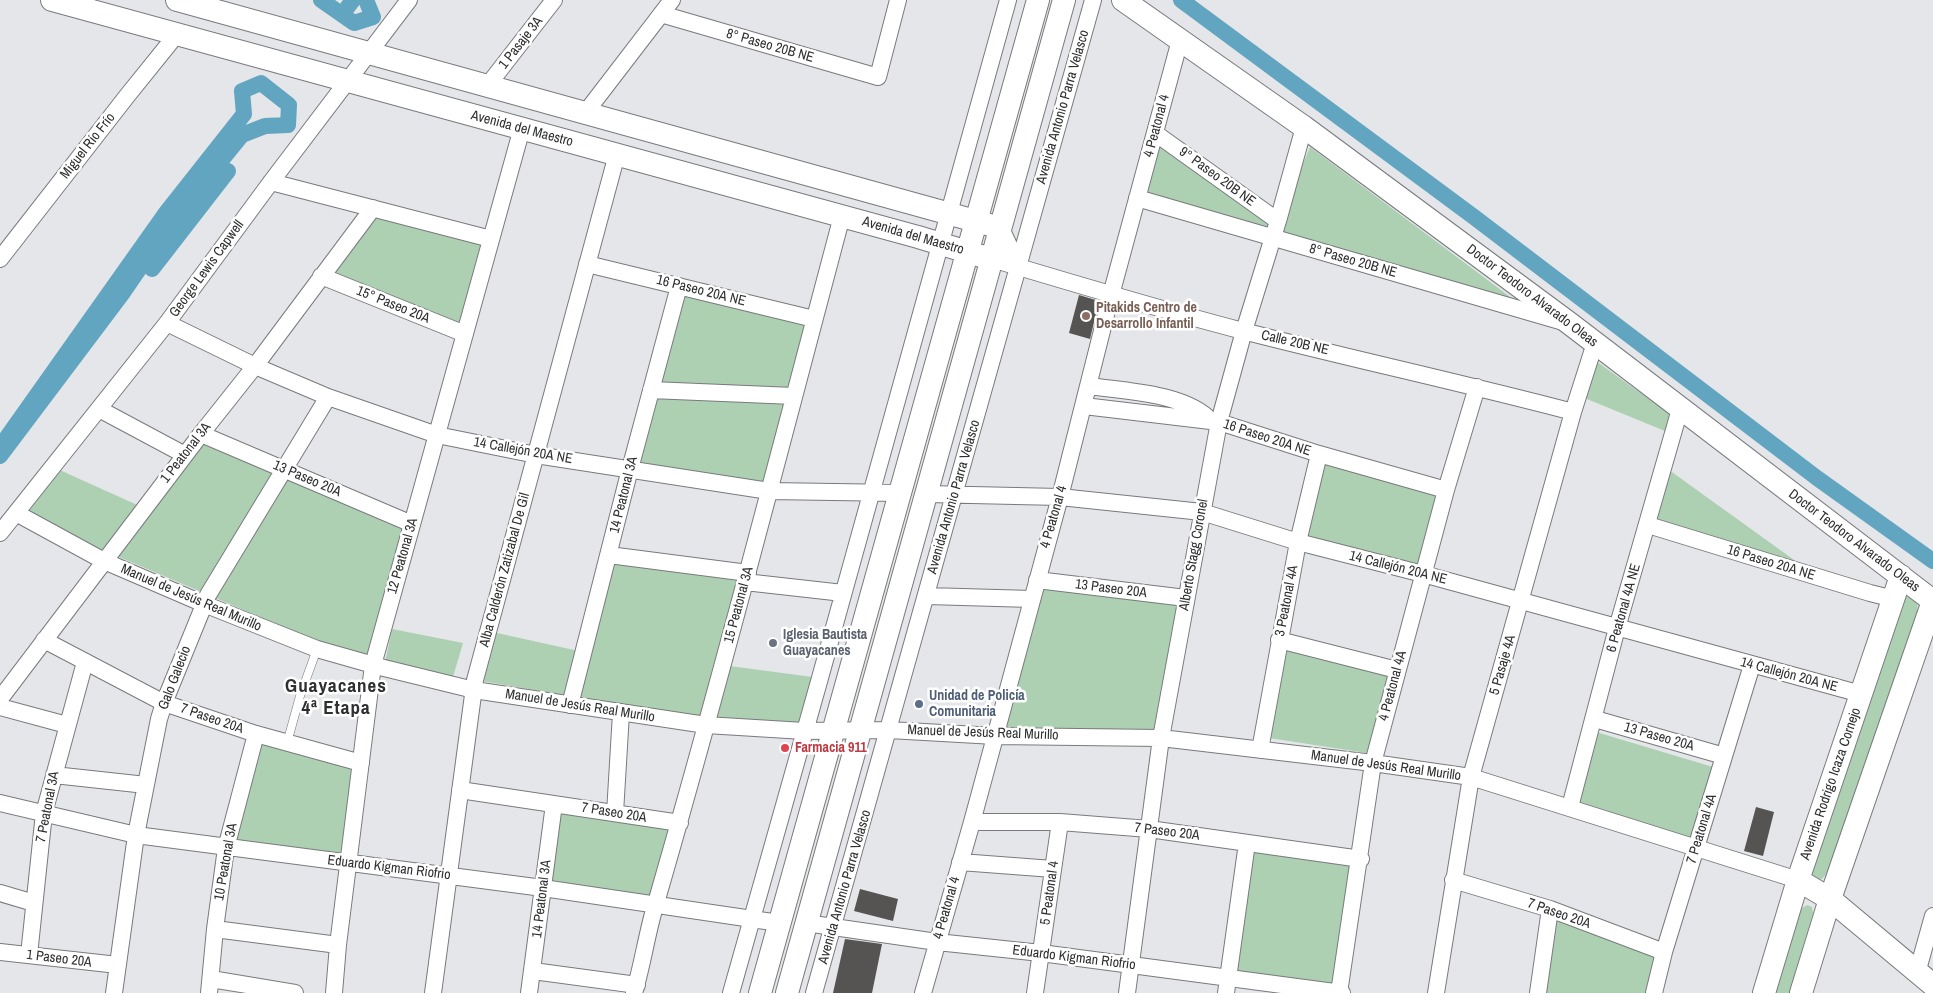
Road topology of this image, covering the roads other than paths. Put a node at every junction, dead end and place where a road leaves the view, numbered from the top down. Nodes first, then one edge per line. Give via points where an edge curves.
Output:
1 (52, 0) edge
2 (177, 0) edge
3 (409, 0) edge
4 (554, 0) edge
5 (672, 0) edge
6 (898, 0) edge
7 (1008, 0) edge
8 (1038, 0) edge
9 (1064, 0) edge
10 (1093, 0) edge
11 (1123, 0) edge
12 (205, 4) edge
13 (661, 14) junction
14 (282, 29) junction
15 (177, 34) junction
16 (1180, 40) junction
17 (368, 53) junction
18 (258, 56) junction
19 (348, 81) junction
20 (488, 86) junction
21 (586, 112) junction
22 (1304, 127) junction
23 (522, 128) junction
24 (1155, 133) junction
25 (617, 154) junction
26 (271, 182) junction
27 (1138, 198) junction
28 (373, 208) junction
29 (948, 213) junction
30 (842, 216) junction
31 (975, 221) junction
32 (1278, 221) junction
33 (1001, 228) junction
34 (1272, 238) junction
35 (491, 239) junction
36 (940, 243) junction
37 (967, 252) junction
38 (0, 259) edge
39 (992, 259) junction
40 (587, 264) junction
41 (1019, 267) junction
42 (321, 276) junction
43 (679, 286) junction
44 (1111, 295) junction
45 (814, 319) junction
46 (167, 323) junction
47 (1569, 323) junction
48 (1244, 331) junction
49 (465, 334) junction
50 (1594, 343) junction
51 (255, 366) junction
52 (1089, 386) junction
53 (1477, 386) junction
54 (651, 390) junction
55 (794, 396) junction
56 (328, 397) junction
57 (1084, 406) junction
58 (1680, 408) junction
59 (99, 409) junction
60 (1573, 412) junction
61 (1215, 421) junction
62 (201, 434) junction
63 (437, 436) junction
64 (1318, 454) junction
65 (185, 455) junction
66 (536, 455) junction
67 (284, 469) junction
68 (630, 469) junction
69 (1446, 490) junction
70 (769, 491) junction
71 (871, 492) junction
72 (899, 493) junction
73 (927, 494) junction
74 (955, 494) junction
75 (1060, 497) junction
76 (1202, 512) junction
77 (16, 513) junction
78 (412, 524) junction
79 (1648, 525) junction
80 (0, 533) edge
81 (1298, 542) junction
82 (609, 555) junction
83 (104, 561) junction
84 (1424, 574) junction
85 (1901, 576) junction
86 (746, 578) junction
87 (1037, 580) junction
88 (843, 593) junction
89 (927, 596) junction
90 (1186, 598) junction
91 (1032, 599) junction
92 (1894, 599) junction
93 (1521, 601) junction
94 (1933, 601) edge
95 (204, 604) junction
96 (1617, 628) junction
97 (44, 640) junction
98 (1279, 640) junction
99 (317, 648) junction
100 (85, 662) junction
101 (373, 665) junction
102 (1752, 665) junction
103 (1397, 670) junction
104 (474, 690) junction
105 (1861, 694) junction
106 (0, 699) edge
107 (164, 703) junction
108 (570, 705) junction
109 (0, 707) edge
110 (621, 713) junction
111 (1594, 718) junction
112 (67, 725) junction
113 (706, 725) junction
114 (860, 729) junction
115 (833, 730) junction
116 (889, 730) junction
117 (804, 731) junction
118 (256, 734) junction
119 (995, 736) junction
120 (1161, 738) junction
121 (287, 743) junction
122 (1260, 750) junction
123 (1724, 756) junction
124 (361, 763) junction
125 (1374, 763) junction
126 (54, 775) junction
127 (1471, 777) junction
128 (146, 785) junction
129 (460, 790) junction
130 (0, 803) edge
131 (554, 804) junction
132 (1570, 808) junction
133 (44, 813) junction
134 (615, 813) junction
135 (972, 822) junction
136 (1060, 822) junction
137 (680, 823) junction
138 (1149, 829) junction
139 (136, 835) junction
140 (1247, 843) junction
141 (1696, 847) junction
142 (226, 848) junction
143 (1360, 859) junction
144 (960, 862) junction
145 (350, 863) junction
146 (1053, 869) junction
147 (448, 876) junction
148 (1453, 880) junction
149 (1798, 880) junction
150 (543, 888) junction
151 (0, 893) edge
152 (1830, 899) junction
153 (34, 903) junction
154 (655, 905) junction
155 (1550, 909) junction
156 (1933, 916) edge
157 (751, 919) junction
158 (779, 923) junction
159 (806, 923) junction
160 (834, 927) junction
161 (215, 929) junction
162 (937, 942) junction
163 (338, 945) junction
164 (0, 952) edge
165 (1664, 952) junction
166 (1041, 953) junction
167 (29, 955) junction
168 (1131, 965) junction
169 (118, 966) junction
170 (533, 971) junction
171 (1925, 979) edge
172 (1227, 985) edge
173 (210, 986) edge
174 (636, 989) edge
175 (114, 993) edge
176 (295, 993) edge
177 (334, 993) edge
178 (433, 993) edge
179 (529, 993) edge
180 (731, 993) edge
181 (760, 993) edge
182 (787, 993) edge
183 (814, 993) edge
184 (923, 993) edge
185 (1035, 993) edge
186 (1127, 993) edge
187 (1340, 993) edge
188 (1436, 993) edge
189 (1538, 993) edge
190 (1654, 993) edge
191 (1764, 993) edge
192 (1801, 993) edge

1 - 15 street, Avenida del Maestro
2 - 12 street
3 - 17 street, George Lewis Capwell
4 - 20 street, 1 Pasaje 3A
5 - 13 street
6 - 13 street, 8° Paseo 20B NE via 878,77
7 - 29 street
8 - 31 street
9 - 33 street, Avenida Antonio Parra Velasco
10 - 41 street, Avenida Antonio Parra Velasco
11 - 16 street, Doctor Teodoro Alvarado Oleas
12 - 14 street
13 - 21 street
14 - 17 street
14 - 18 street
15 - 18 street, Avenida del Maestro
15 - 38 street, Miguel Río Frío
16 - 22 street, Doctor Teodoro Alvarado Oleas
16 - 24 street, 4 Peatonal 4
17 - 19 street, George Lewis Capwell
17 - 20 street
18 - 19 street, Avenida del Maestro
19 - 23 street, Avenida del Maestro
19 - 26 street, George Lewis Capwell
20 - 21 street
21 - 29 street
22 - 32 street, Alberto Stagg Coronel
22 - 47 street, Doctor Teodoro Alvarado Oleas
23 - 25 street, Avenida del Maestro
23 - 35 street, 12 Peatonal 3A
24 - 27 street, 4 Peatonal 4
24 - 32 street, 9° Paseo 20B NE
25 - 30 street, Avenida del Maestro
25 - 40 street, Alba Calderón Zatizabal De Gil
26 - 28 street
26 - 46 street, George Lewis Capwell
27 - 34 street, 8° Paseo 20B NE
27 - 44 street, 4 Peatonal 4
28 - 35 street
28 - 42 street, 1 Peatonal 3A
29 - 31 street
29 - 36 street
30 - 36 street, Avenida del Maestro
30 - 45 street, 15 Peatonal 3A
31 - 33 street
31 - 37 street
32 - 34 street, Alberto Stagg Coronel
33 - 39 street, Avenida Antonio Parra Velasco
33 - 41 street
34 - 47 street, 8° Paseo 20B NE
34 - 48 street, Alberto Stagg Coronel
35 - 49 street, 12 Peatonal 3A
36 - 37 street, Avenida del Maestro
36 - 71 street
37 - 39 street, Avenida del Maestro
37 - 72 street
39 - 41 street, Calle 20B NE
39 - 73 street, Avenida Antonio Parra Velasco
40 - 43 street, 16 Paseo 20A NE
40 - 66 street, Alba Calderón Zatizabal De Gil
41 - 44 street, Calle 20B NE
41 - 74 street, Avenida Antonio Parra Velasco
42 - 49 street, 15° Paseo 20A
42 - 51 street, 1 Peatonal 3A
43 - 45 street, 16 Paseo 20A NE
43 - 54 street, 14 Peatonal 3A
44 - 48 street, Calle 20B NE
44 - 52 street, 4 Peatonal 4
45 - 55 street, 15 Peatonal 3A
46 - 51 street, 14 Callejón 20A NE
46 - 59 street, George Lewis Capwell
47 - 50 street, Doctor Teodoro Alvarado Oleas
48 - 53 street, Calle 20B NE
48 - 61 street, Alberto Stagg Coronel
49 - 63 street, 12 Peatonal 3A
50 - 58 street, Doctor Teodoro Alvarado Oleas
50 - 60 street, 5 Pasaje 4A
51 - 56 street, 14 Callejón 20A NE
51 - 62 street, 1 Peatonal 3A
52 - 57 street, 4 Peatonal 4
52 - 61 street via 1167,398
53 - 60 street, Calle 20B NE
53 - 69 street, 4 Peatonal 4A
54 - 55 street
54 - 68 street, 14 Peatonal 3A
55 - 70 street, 15 Peatonal 3A
56 - 63 street, 14 Callejón 20A NE
56 - 67 street, Galo Galecio
57 - 61 street, 16 Paseo 20A NE
57 - 75 street, 4 Peatonal 4
58 - 79 street, 6 Peatonal 4A NE
58 - 85 street, Doctor Teodoro Alvarado Oleas
59 - 65 street
59 - 77 street, George Lewis Capwell
60 - 93 street, 5 Pasaje 4A
61 - 64 street, 16 Paseo 20A NE
61 - 76 street, Alberto Stagg Coronel
62 - 65 street, 1 Peatonal 3A
62 - 67 street, 13 Paseo 20A
63 - 66 street, 14 Callejón 20A NE
63 - 78 street, 12 Peatonal 3A
64 - 69 street, 16 Paseo 20A NE
64 - 81 street, 3 Peatonal 4A
65 - 83 street, 1 Peatonal 3A
66 - 68 street, 14 Callejón 20A NE
66 - 104 street, Alba Calderón Zatizabal De Gil
67 - 78 street, 13 Paseo 20A
67 - 95 street, Galo Galecio
68 - 70 street, 14 Callejón 20A NE
68 - 82 street, 14 Peatonal 3A
69 - 84 street, 4 Peatonal 4A
70 - 71 street, 14 Callejón 20A NE
70 - 86 street, 15 Peatonal 3A
71 - 72 street, 14 Callejón 20A NE
71 - 88 street
72 - 115 street
73 - 74 street, 14 Callejón 20A NE
73 - 114 street, Avenida Antonio Parra Velasco
74 - 75 street, 14 Callejón 20A NE
74 - 89 street, Avenida Antonio Parra Velasco
75 - 76 street, 14 Callejón 20A NE
75 - 87 street, 4 Peatonal 4
76 - 81 street, 14 Callejón 20A NE
76 - 90 street, Alberto Stagg Coronel
77 - 80 street, George Lewis Capwell
77 - 83 street, Manuel de Jesús Real Murillo
78 - 101 street, 12 Peatonal 3A
79 - 92 street, 16 Paseo 20A NE
79 - 96 street, 6 Peatonal 4A NE
81 - 84 street, 14 Callejón 20A NE
81 - 98 street, 3 Peatonal 4A
82 - 86 street
82 - 108 street, 14 Peatonal 3A
83 - 95 street, Manuel de Jesús Real Murillo
83 - 97 street, 1 Peatonal 3A
84 - 93 street, 14 Callejón 20A NE
84 - 103 street, 4 Peatonal 4A
85 - 92 street, Avenida Rodrigo Icaza Cornejo
85 - 94 street, Doctor Teodoro Alvarado Oleas
86 - 88 street
86 - 113 street, 15 Peatonal 3A
87 - 90 street, 13 Paseo 20A
87 - 91 street, 4 Peatonal 4
88 - 117 street
89 - 91 street
89 - 116 street, Avenida Antonio Parra Velasco
90 - 120 street, Alberto Stagg Coronel
91 - 119 street, 4 Peatonal 4
92 - 105 street, Avenida Rodrigo Icaza Cornejo
93 - 96 street, 14 Callejón 20A NE
93 - 127 street, 5 Pasaje 4A
94 - 152 street
95 - 99 street, Manuel de Jesús Real Murillo
95 - 107 street, Galo Galecio
96 - 102 street, 14 Callejón 20A NE
96 - 111 street, 6 Peatonal 4A NE
97 - 100 street, 7 Paseo 20A
97 - 106 street, 1 Peatonal 3A
98 - 103 street
98 - 122 street, 3 Peatonal 4A
99 - 101 street, Manuel de Jesús Real Murillo
99 - 121 lane
100 - 107 street, 7 Paseo 20A
100 - 112 street, 7 Peatonal 3A
101 - 104 street, Manuel de Jesús Real Murillo
101 - 124 street, 12 Peatonal 3A
102 - 105 street, 14 Callejón 20A NE
102 - 123 street, 7 Peatonal 4A
103 - 125 street, 4 Peatonal 4A
104 - 108 street, Manuel de Jesús Real Murillo
104 - 129 street, Alba Calderón Zatizabal De Gil
105 - 149 street, Avenida Rodrigo Icaza Cornejo
107 - 118 street, 7 Paseo 20A
107 - 128 street, Galo Galecio
108 - 110 street, Manuel de Jesús Real Murillo
109 - 112 street
110 - 113 street, Manuel de Jesús Real Murillo
110 - 134 street
111 - 123 street, 13 Paseo 20A
111 - 132 street, 6 Peatonal 4A NE
112 - 126 street, 7 Peatonal 3A
113 - 117 street, Manuel de Jesús Real Murillo
113 - 137 street, 15 Peatonal 3A
114 - 115 street, Manuel de Jesús Real Murillo
114 - 116 street, Manuel de Jesús Real Murillo
114 - 159 street, Avenida Antonio Parra Velasco
115 - 117 street, Manuel de Jesús Real Murillo
115 - 158 street
116 - 119 street, Manuel de Jesús Real Murillo
116 - 160 street, Avenida Antonio Parra Velasco
117 - 157 street
118 - 121 street, 7 Paseo 20A
118 - 142 street, 10 Peatonal 3A
119 - 120 street, Manuel de Jesús Real Murillo
119 - 135 street, 4 Peatonal 4
120 - 122 street, Manuel de Jesús Real Murillo
120 - 138 street, Alberto Stagg Coronel
121 - 124 street, 7 Paseo 20A
122 - 125 street, Manuel de Jesús Real Murillo
123 - 141 street, 7 Peatonal 4A
124 - 145 street, 12 Peatonal 3A
125 - 127 street, Manuel de Jesús Real Murillo
125 - 143 street, 4 Peatonal 4A
126 - 128 street
126 - 133 street, 7 Peatonal 3A
127 - 132 street, Manuel de Jesús Real Murillo
127 - 148 street, 5 Pasaje 4A
128 - 139 street, Galo Galecio
129 - 131 street, 7 Paseo 20A
129 - 147 street, Alba Calderón Zatizabal De Gil
130 - 133 street, Eduardo Kigman Riofrio
131 - 134 street, 7 Paseo 20A
131 - 150 street, 14 Peatonal 3A
132 - 141 street, Manuel de Jesús Real Murillo
133 - 139 street, Eduardo Kigman Riofrio
133 - 153 street, 7 Peatonal 3A
134 - 137 street, 7 Paseo 20A
135 - 136 street, 7 Paseo 20A
135 - 144 street, 4 Peatonal 4
136 - 138 street, 7 Paseo 20A
136 - 146 street, 5 Peatonal 4
137 - 154 street, 15 Peatonal 3A
138 - 140 street, 7 Paseo 20A
138 - 168 street, Alberto Stagg Coronel
139 - 142 street, Eduardo Kigman Riofrio
139 - 169 street, Galo Galecio
140 - 143 street, 7 Paseo 20A
140 - 172 street
141 - 149 street, Manuel de Jesús Real Murillo
141 - 165 street, 7 Peatonal 4A
142 - 145 street, Eduardo Kigman Riofrio
142 - 161 street, 10 Peatonal 3A
143 - 187 street, 4 Peatonal 4A
144 - 146 street
144 - 162 street, 4 Peatonal 4
145 - 147 street, Eduardo Kigman Riofrio
145 - 163 street, 12 Peatonal 3A
146 - 166 street, 5 Peatonal 4
147 - 150 street, Eduardo Kigman Riofrio
147 - 178 street, Alba Calderón Zatizabal De Gil
148 - 155 street, 7 Paseo 20A
148 - 188 street, 5 Pasaje 4A
149 - 152 street, Manuel de Jesús Real Murillo
149 - 191 street, Avenida Rodrigo Icaza Cornejo
150 - 154 street, Eduardo Kigman Riofrio
150 - 170 street, 14 Peatonal 3A
151 - 153 street
152 - 171 street, Manuel de Jesús Real Murillo
152 - 192 street
153 - 167 street, 7 Peatonal 3A
154 - 157 street, Eduardo Kigman Riofrio
154 - 174 street, 15 Peatonal 3A
155 - 165 street, 7 Paseo 20A
155 - 189 street
156 - 171 street
157 - 158 street, Eduardo Kigman Riofrio
157 - 180 street
158 - 181 street
159 - 160 street, Eduardo Kigman Riofrio
159 - 182 street, Avenida Antonio Parra Velasco
160 - 162 street, Eduardo Kigman Riofrio
160 - 183 street, Avenida Antonio Parra Velasco
161 - 163 street
161 - 173 street, 10 Peatonal 3A
162 - 166 street, Eduardo Kigman Riofrio
162 - 184 street, 4 Peatonal 4
163 - 177 street, 12 Peatonal 3A
164 - 167 street, 1 Paseo 20A
165 - 190 street, 7 Peatonal 4A
166 - 168 street, Eduardo Kigman Riofrio
166 - 185 street, 5 Peatonal 4
167 - 169 street, 1 Paseo 20A
168 - 172 street, Eduardo Kigman Riofrio
168 - 186 street, Alberto Stagg Coronel
169 - 175 street, Galo Galecio
170 - 174 street
170 - 179 street, 14 Peatonal 3A
172 - 187 street, Eduardo Kigman Riofrio
173 - 176 street

